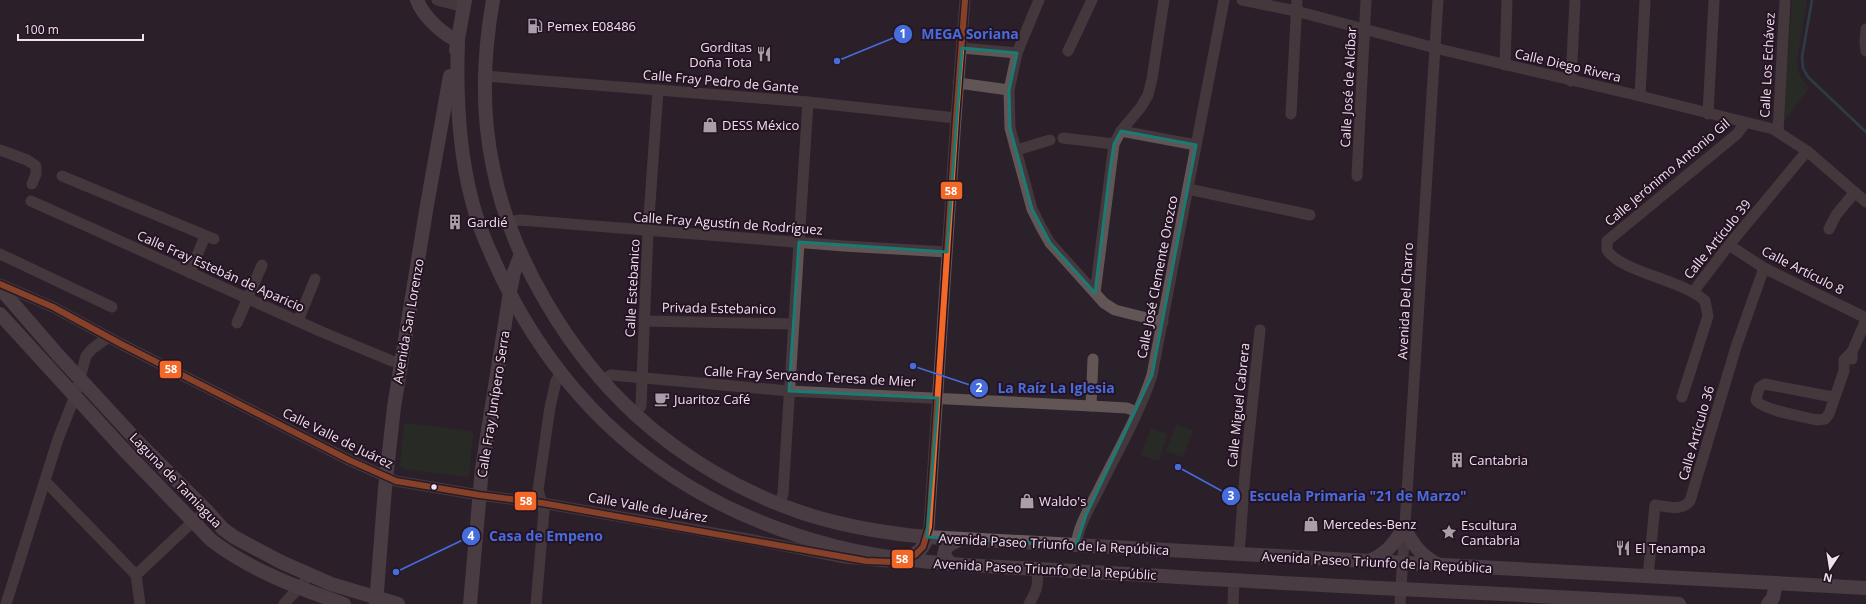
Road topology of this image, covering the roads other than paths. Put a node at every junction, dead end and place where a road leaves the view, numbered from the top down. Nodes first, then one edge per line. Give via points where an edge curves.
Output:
1 (417, 0) edge
2 (437, 0) edge
3 (493, 0) edge
4 (965, 0) edge
5 (1039, 0) edge
6 (1092, 0) edge
7 (1164, 0) edge
8 (1224, 0) edge
9 (1242, 0) edge
10 (1366, 0) edge
11 (1438, 0) edge
12 (1507, 0) edge
13 (1575, 0) edge
14 (1645, 0) edge
15 (1714, 0) edge
16 (1785, 0) edge
17 (464, 3) edge
18 (1297, 6) edge
19 (1365, 28) junction
20 (1866, 29) edge
21 (458, 41) junction
22 (962, 48) junction
23 (1436, 48) junction
24 (1068, 51) dead end
25 (1866, 51) edge
26 (1017, 53) junction
27 (1505, 65) junction
28 (484, 76) junction
29 (1571, 81) junction
30 (958, 83) junction
31 (658, 90) junction
32 (1009, 90) junction
33 (1640, 96) junction
34 (808, 102) junction
35 (1290, 114) dead end
36 (1708, 114) junction
37 (956, 118) junction
38 (1745, 123) junction
39 (1121, 131) junction
40 (1778, 132) junction
41 (1064, 138) dead end
42 (1050, 140) dead end
43 (1114, 144) junction
44 (1196, 144) junction
45 (0, 150) edge
46 (1017, 150) junction
47 (1807, 151) junction
48 (62, 176) dead end
49 (1357, 176) dead end
50 (32, 184) dead end
51 (1188, 189) junction
52 (1855, 192) junction
53 (31, 201) dead end
54 (1866, 202) edge
55 (1310, 215) dead end
56 (508, 222) junction
57 (1829, 229) dead end
58 (648, 231) junction
59 (799, 242) junction
60 (1729, 245) junction
61 (947, 252) junction
62 (0, 254) edge
63 (521, 254) junction
64 (262, 265) dead end
65 (1764, 268) junction
66 (190, 273) junction
67 (315, 279) dead end
68 (0, 284) edge
69 (0, 288) edge
70 (510, 292) junction
71 (1693, 292) junction
72 (1095, 293) junction
73 (248, 299) junction
74 (112, 307) dead end
75 (0, 314) edge
76 (1866, 319) edge
77 (298, 321) junction
78 (644, 321) junction
79 (1163, 322) junction
80 (237, 323) dead end
81 (793, 324) junction
82 (1260, 330) dead end
83 (108, 337) junction
84 (1093, 359) dead end
85 (401, 363) junction
86 (561, 373) junction
87 (79, 378) junction
88 (642, 378) junction
89 (602, 380) junction
90 (790, 391) junction
91 (75, 396) junction
92 (1682, 397) dead end
93 (1834, 397) junction
94 (938, 398) junction
95 (1091, 406) junction
96 (1137, 412) junction
97 (635, 414) junction
98 (386, 478) junction
99 (45, 481) junction
100 (479, 495) junction
101 (542, 503) junction
102 (779, 504) junction
103 (207, 511) junction
104 (193, 522) junction
105 (1404, 528) junction
106 (927, 537) junction
107 (960, 539) junction
108 (1076, 546) junction
109 (1239, 554) junction
110 (905, 559) junction
111 (1369, 562) junction
112 (1402, 563) junction
113 (950, 564) junction
114 (1440, 565) junction
115 (1036, 569) junction
116 (136, 575) junction
117 (309, 575) junction
118 (1648, 577) junction
119 (1234, 581) junction
120 (1776, 583) junction
121 (300, 588) junction
122 (1866, 588) edge
123 (1400, 597) edge
124 (376, 601) edge
125 (1646, 603) edge
126 (6, 604) edge
127 (140, 604) edge
128 (284, 604) edge
129 (344, 604) edge
130 (398, 604) edge
131 (470, 604) edge
132 (536, 604) edge
133 (1029, 604) edge
134 (1233, 604) edge
135 (1679, 604) edge
136 (1768, 604) edge

1 - 21 main road via 444,33
2 - 17 street
3 - 28 main road, Avenida Paseo Triunfo de la República
4 - 22 street
5 - 26 street
6 - 24 street
7 - 39 street via 1148,95
8 - 44 street, Calle José Clemente Orozco
9 - 18 street, Calle Diego Rivera
10 - 19 street, Calle José de Alcíbar
11 - 23 street, Avenida Del Charro
12 - 27 street
13 - 29 street
14 - 33 street
15 - 36 street
16 - 40 street, Calle Los Echávez
17 - 21 main road
18 - 19 street, Calle Diego Rivera
18 - 35 street
19 - 23 street, Calle Diego Rivera
19 - 49 street, Calle José de Alcíbar
20 - 25 street
21 - 70 main road, Avenida Paseo Triunfo de la Repúblic via 457,116 466,175 480,229
21 - 85 main road, Avenida San Lorenzo
22 - 26 street
22 - 30 street
23 - 27 street, Calle Diego Rivera
23 - 105 street, Avenida Del Charro
26 - 32 street
27 - 29 street, Calle Diego Rivera
28 - 31 street, Calle Fray Pedro de Gante
28 - 56 main road, Avenida Paseo Triunfo de la República via 486,126 492,167
29 - 33 street, Calle Diego Rivera
30 - 32 street
30 - 37 street
31 - 34 street, Calle Fray Pedro de Gante
31 - 58 street, Calle Estebanico
32 - 46 street via 1010,128
33 - 36 street, Calle Diego Rivera
34 - 37 street, Calle Fray Pedro de Gante
34 - 59 street
36 - 38 street, Calle Diego Rivera
37 - 61 street
38 - 40 street, Calle Diego Rivera
38 - 71 street, Calle Jerónimo Antonio Gil via 1737,134 1607,241 1607,250 1618,261
39 - 43 street
39 - 44 street
40 - 47 street, Calle Diego Rivera
41 - 43 street
42 - 46 street
43 - 72 street
44 - 51 street, Calle José Clemente Orozco
45 - 50 street via 36,166
46 - 72 street via 1032,208 1041,228 1050,243
47 - 52 street, Calle Diego Rivera
47 - 60 street, Calle Artículo 39
48 - 66 street via 209,238
51 - 55 street
51 - 79 street, Calle José Clemente Orozco
52 - 54 street, Calle Diego Rivera
52 - 57 street via 1836,215
53 - 66 street, Calle Fray Estebán de Aparicio
56 - 58 street, Calle Fray Agustín de Rodríguez via 520,220
56 - 63 main road, Avenida Paseo Triunfo de la República
58 - 59 street, Calle Fray Agustín de Rodríguez
58 - 78 street, Calle Estebanico
59 - 61 street, Calle Fray Agustín de Rodríguez
59 - 81 street
60 - 65 street, Calle Artículo 8
60 - 71 street, Calle Artículo 39
61 - 94 street
62 - 74 street
63 - 70 main road, Calle Fray Junípero Serra
63 - 89 main road, Avenida Paseo Triunfo de la República via 553,313
64 - 73 street
65 - 76 street, Calle Artículo 8
65 - 118 street, Calle Artículo 36 via 1736,347 1690,501 1679,508 1654,505
66 - 73 street, Calle Fray Estebán de Aparicio
67 - 77 street
68 - 83 street, Calle Valle de Juárez via 52,307
69 - 87 main road, Laguna de Tamiagua
70 - 86 main road, Avenida Paseo Triunfo de la Repúblic via 534,334
70 - 100 main road, Calle Fray Junípero Serra
71 - 92 street, Calle Artículo 39 via 1705,301 1708,316
72 - 79 street via 1115,310
73 - 77 street, Calle Fray Estebán de Aparicio
73 - 80 street
75 - 91 main road, Laguna de Tamiagua
76 - 93 street via 1852,352 1851,364 1844,371
77 - 85 street, Calle Fray Estebán de Aparicio
78 - 81 street, Privada Estebanico
78 - 88 street, Calle Estebanico
79 - 96 street, Calle José Clemente Orozco via 1152,375
81 - 90 street
82 - 109 street, Calle Miguel Cabrera
83 - 87 street via 86,356
83 - 98 street, Calle Valle de Juárez
84 - 95 street
85 - 98 main road, Avenida San Lorenzo
86 - 101 street via 556,381 543,450 538,490
86 - 110 main road, Avenida Paseo Triunfo de la Repúblic via 586,404 612,430 662,469 699,492 751,518 806,538 866,553
87 - 91 street
87 - 103 main road, Laguna de Tamiagua
88 - 89 street, Calle Fray Servando Teresa de Mier via 611,375
88 - 90 street, Calle Fray Servando Teresa de Mier
88 - 97 street, Calle Estebanico via 641,406
89 - 97 main road, Avenida Paseo Triunfo de la República
90 - 94 street, Calle Fray Servando Teresa de Mier
90 - 102 street via 783,494
91 - 99 street
91 - 104 main road, Laguna de Tamiagua
93 - 93 street via 1765,384 1760,386 1756,400 1767,407 1825,420
94 - 95 street, Calle Fray Servando Teresa de Mier
94 - 106 street
95 - 96 street, Calle Fray Servando Teresa de Mier via 1127,408
96 - 108 street, Calle José Clemente Orozco via 1086,515 1077,535
97 - 102 main road, Avenida Paseo Triunfo de la República via 695,460
98 - 100 street, Calle Valle de Juárez
98 - 124 main road, Avenida San Lorenzo
99 - 116 street
99 - 126 street
100 - 101 street, Calle Valle de Juárez
100 - 131 main road, Calle Fray Junípero Serra
101 - 110 street, Calle Valle de Juárez via 741,537 845,558 883,562
101 - 132 street via 544,511
102 - 106 main road, Avenida Paseo Triunfo de la República via 828,521 858,528
103 - 104 street
103 - 117 main road, Laguna de Tamiagua via 234,537
104 - 116 street
104 - 121 main road, Laguna de Tamiagua via 225,550 248,564
105 - 111 main road via 1382,556
105 - 112 street, Avenida Del Charro
105 - 114 main road via 1418,550
106 - 107 main road, Avenida Paseo Triunfo de la República
106 - 110 main road via 920,551
107 - 108 main road, Avenida Paseo Triunfo de la República
107 - 113 main road via 946,547 944,555
108 - 109 main road, Avenida Paseo Triunfo de la República
109 - 111 main road, Avenida Paseo Triunfo de la República
110 - 113 main road, Avenida Paseo Triunfo de la Repúblic
111 - 112 main road, Avenida Paseo Triunfo de la República
112 - 114 main road, Avenida Paseo Triunfo de la República
112 - 123 street, Avenida Del Charro
113 - 115 main road, Avenida Paseo Triunfo de la Repúblic
114 - 118 main road, Avenida Paseo Triunfo de la República
115 - 119 main road, Avenida Paseo Triunfo de la Repúblic
115 - 133 street via 1039,577 1037,589
116 - 127 street
117 - 121 street
117 - 124 main road, Laguna de Tamiagua
118 - 120 main road, Avenida Paseo Triunfo de la República
119 - 123 main road, Avenida Paseo Triunfo de la Repúblic
119 - 134 street
120 - 122 main road, Avenida Paseo Triunfo de la República
120 - 136 main road via 1773,598
121 - 128 street
121 - 129 main road, Laguna de Tamiagua
123 - 125 main road, Avenida Paseo Triunfo de la Repúblic
124 - 130 main road, Laguna de Tamiagua
125 - 135 main road, Avenida Paseo Triunfo de la Repúblic

